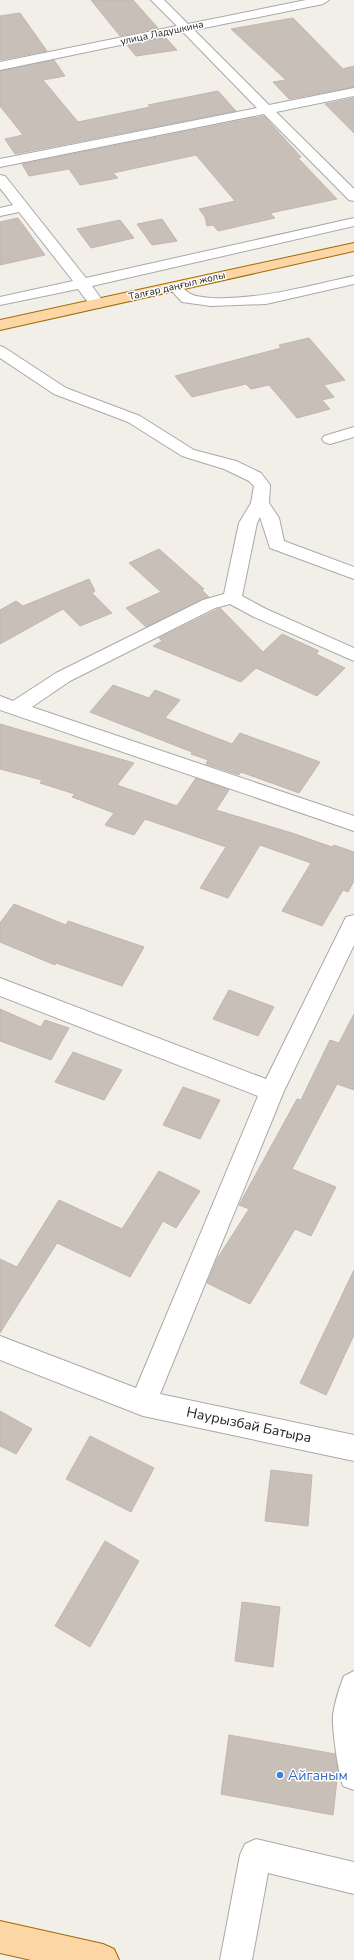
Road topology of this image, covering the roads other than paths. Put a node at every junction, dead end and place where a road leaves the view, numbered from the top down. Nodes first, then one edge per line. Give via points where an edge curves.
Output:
1 (157, 0) edge
2 (323, 0) edge
3 (186, 28) junction
4 (0, 66) edge
5 (354, 92) edge
6 (268, 110) junction
7 (0, 163) edge
8 (0, 179) edge
9 (354, 197) edge
10 (22, 207) junction
11 (0, 212) edge
12 (354, 222) edge
13 (354, 247) edge
14 (204, 255) junction
15 (217, 277) junction
16 (354, 280) edge
17 (83, 284) junction
18 (175, 287) junction
19 (0, 300) edge
20 (98, 304) junction
21 (0, 325) edge
22 (0, 351) edge
23 (354, 432) edge
24 (330, 439) dead end
25 (260, 504) junction
26 (354, 573) edge
27 (232, 598) junction
28 (354, 655) edge
29 (8, 705) edge
30 (354, 824) edge
31 (354, 923) edge
32 (0, 987) edge
33 (272, 1091) junction
34 (0, 1348) edge
35 (143, 1402) junction
36 (354, 1448) edge
37 (354, 1686) edge
38 (354, 1775) edge
39 (354, 1878) edge
40 (0, 1936) edge
41 (103, 1960) edge
42 (236, 1960) edge

1 - 3 street
2 - 3 street, улица Ладушкина
3 - 4 street, улица Ладушкина
3 - 6 street
5 - 6 street
6 - 7 street
6 - 9 street
8 - 10 street
10 - 11 street
10 - 17 street
12 - 14 street
13 - 15 main road, Талғар даңғыл жолы
14 - 15 street
14 - 17 street
15 - 18 main road, Талғар даңғыл жолы
16 - 18 street via 266,300 211,302 187,299
17 - 19 street
17 - 20 street
18 - 20 main road, Талғар даңғыл жолы
20 - 21 main road, Талғар даңғыл жолы
22 - 25 street via 60,391 134,419 188,453 230,465 255,478 262,485
23 - 24 street
25 - 26 street via 270,518 276,544
25 - 27 street via 248,523
27 - 28 street
27 - 29 street via 209,604
29 - 30 street
31 - 33 street
32 - 33 street
33 - 35 street
34 - 35 street, Наурызбай Батыра
35 - 36 street, Наурызбай Батыра
37 - 38 street via 348,1716
39 - 42 street via 256,1855
40 - 41 main road

